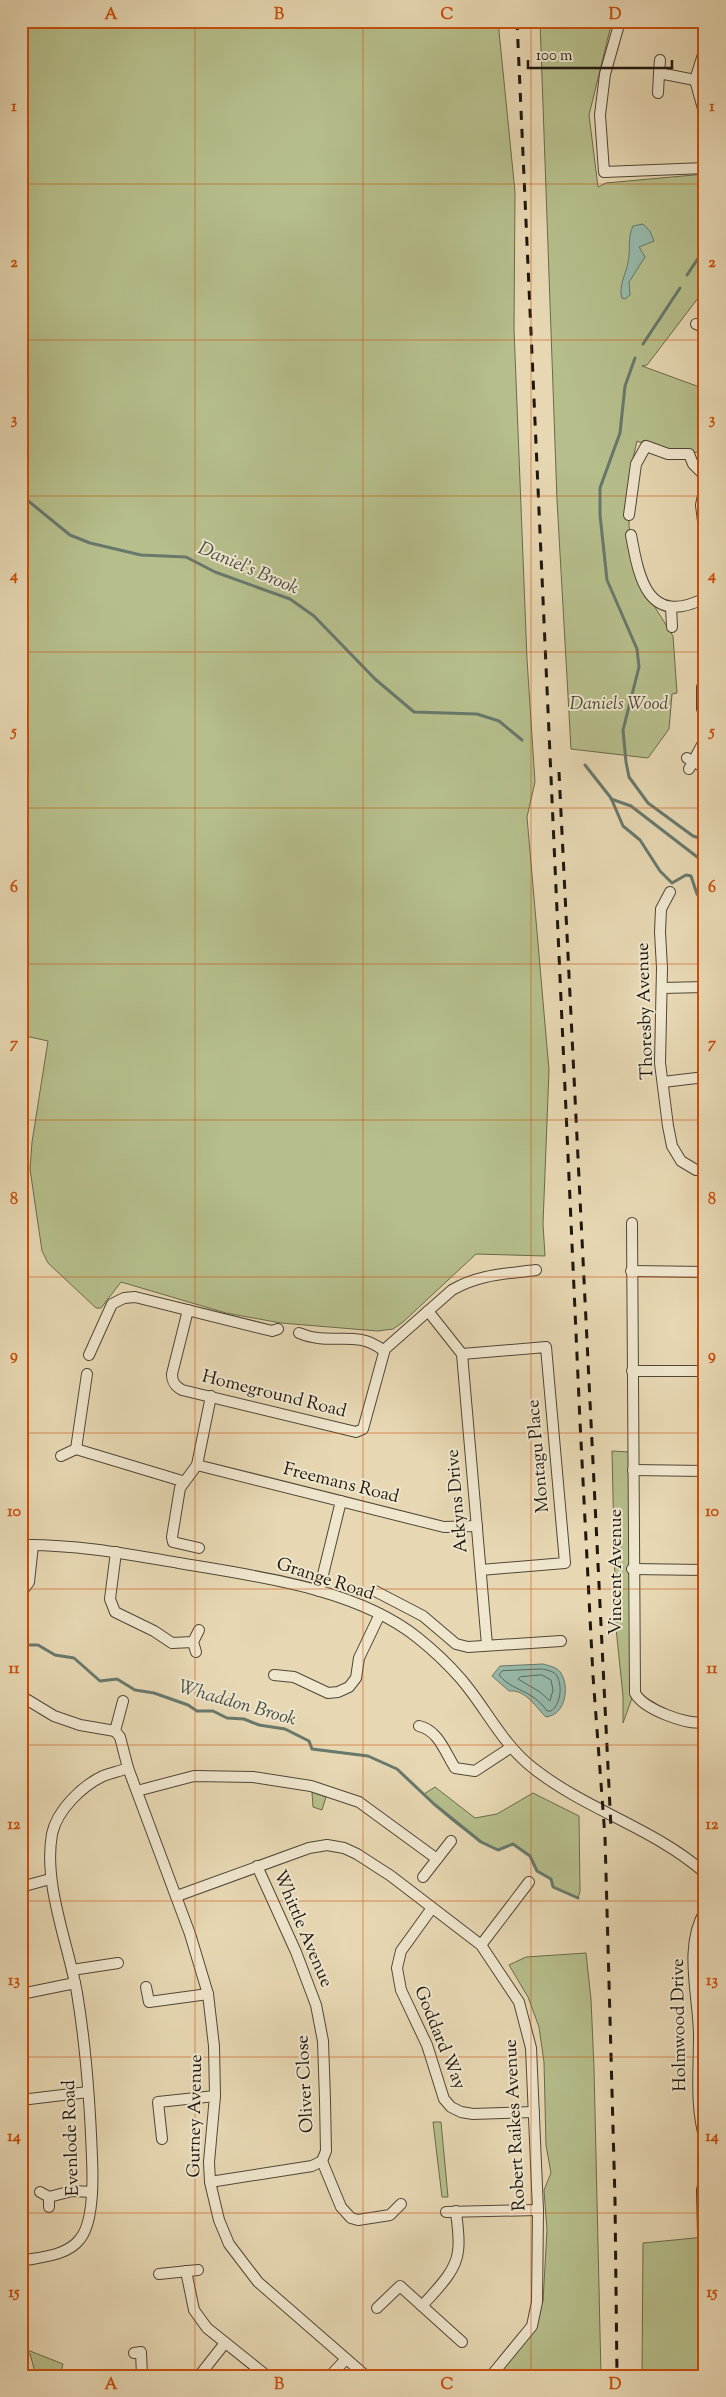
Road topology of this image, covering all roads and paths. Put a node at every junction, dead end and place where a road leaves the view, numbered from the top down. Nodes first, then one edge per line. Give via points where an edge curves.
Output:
1 (620, 21) edge
2 (705, 48) edge
3 (660, 60) dead end
4 (659, 73) junction
5 (694, 80) junction
6 (658, 93) dead end
7 (705, 116) edge
8 (705, 168) edge
9 (704, 475) edge
10 (705, 486) edge
11 (629, 516) dead end
12 (631, 535) dead end
13 (705, 538) edge
14 (705, 598) edge
15 (671, 607) junction
16 (672, 627) dead end
17 (703, 691) edge
18 (702, 709) dead end
19 (703, 743) dead end
20 (705, 768) edge
21 (670, 892) dead end
22 (705, 987) edge
23 (662, 988) junction
24 (705, 1078) edge
25 (663, 1082) junction
26 (705, 1170) edge
27 (632, 1223) dead end
28 (536, 1270) dead end
29 (631, 1271) junction
30 (705, 1272) edge
31 (188, 1310) junction
32 (428, 1311) junction
33 (278, 1329) dead end
34 (299, 1333) dead end
35 (384, 1351) junction
36 (89, 1354) dead end
37 (462, 1354) junction
38 (632, 1370) junction
39 (705, 1371) edge
40 (89, 1373) dead end
41 (211, 1396) junction
42 (76, 1449) junction
43 (61, 1456) dead end
44 (197, 1464) junction
45 (633, 1470) junction
46 (705, 1470) edge
47 (182, 1481) junction
48 (341, 1501) junction
49 (477, 1526) junction
50 (21, 1545) edge
51 (33, 1545) junction
52 (199, 1548) dead end
53 (116, 1552) junction
54 (632, 1569) junction
55 (481, 1570) junction
56 (705, 1570) edge
57 (319, 1591) junction
58 (375, 1591) dead end
59 (21, 1593) edge
60 (380, 1614) junction
61 (199, 1630) dead end
62 (561, 1641) dead end
63 (487, 1645) junction
64 (274, 1676) dead end
65 (21, 1696) edge
66 (123, 1701) dead end
67 (705, 1722) edge
68 (426, 1725) dead end
69 (115, 1731) junction
70 (510, 1748) junction
71 (128, 1768) junction
72 (138, 1792) junction
73 (450, 1841) dead end
74 (437, 1859) junction
75 (258, 1866) junction
76 (705, 1873) edge
77 (423, 1877) dead end
78 (50, 1879) junction
79 (529, 1882) dead end
80 (21, 1887) edge
81 (177, 1896) junction
82 (432, 1908) junction
83 (705, 1911) edge
84 (481, 1945) junction
85 (118, 1963) dead end
86 (72, 1970) junction
87 (75, 1984) junction
88 (146, 1987) dead end
89 (21, 1994) edge
90 (208, 1994) junction
91 (316, 2005) joint
92 (702, 2062) edge
93 (88, 2092) junction
94 (215, 2096) junction
95 (21, 2100) edge
96 (534, 2112) junction
97 (162, 2139) dead end
98 (705, 2140) edge
99 (322, 2161) junction
100 (705, 2178) edge
101 (210, 2182) junction
102 (92, 2192) junction
103 (46, 2199) dead end
104 (401, 2204) dead end
105 (538, 2210) junction
106 (704, 2228) edge
107 (21, 2261) edge
108 (198, 2270) dead end
109 (186, 2271) junction
110 (159, 2274) dead end
111 (422, 2306) junction
112 (377, 2308) dead end
113 (462, 2342) dead end
114 (225, 2343) junction
115 (134, 2353) dead end
116 (346, 2359) junction
117 (142, 2376) edge
118 (199, 2376) edge
119 (267, 2376) edge
120 (330, 2376) edge
121 (366, 2376) edge
122 (491, 2376) edge

1 - 8 street via 605,74 600,115 604,172
2 - 5 street
3 - 4 street
4 - 5 street
4 - 6 street
5 - 7 street
9 - 11 street via 693,464 689,454 668,454 646,446 636,464
10 - 13 street via 701,504
12 - 15 street via 644,588 658,604
14 - 15 street via 694,604
15 - 16 street
17 - 18 street
19 - 20 street via 690,763
21 - 23 street, Thoresby Avenue via 661,909
22 - 23 street
23 - 25 street, Thoresby Avenue via 660,1063
24 - 25 street
25 - 26 street, Thoresby Avenue via 672,1146 681,1161 696,1170
27 - 29 street, Vincent Avenue
28 - 32 street via 476,1278 452,1290
29 - 30 street
29 - 38 street, Vincent Avenue
31 - 33 street via 272,1331
31 - 36 street via 135,1297 124,1298 112,1304
31 - 41 street, Homeground Road via 172,1378 182,1390
32 - 35 street
32 - 37 street
34 - 35 street via 309,1341 365,1339
35 - 41 street, Homeground Road via 361,1431
37 - 49 street, Atkyns Drive
37 - 55 street, Montagu Place via 546,1347 564,1564
38 - 39 street
38 - 45 street, Vincent Avenue
40 - 42 street
41 - 44 street
42 - 43 street
42 - 47 street
44 - 47 street
44 - 48 street, Freemans Road
45 - 46 street
45 - 54 street, Vincent Avenue
47 - 52 street via 172,1540
48 - 49 street, Freemans Road via 444,1527
48 - 57 street
49 - 55 street, Atkyns Drive
50 - 51 street, Grange Road
51 - 53 street, Grange Road
51 - 59 street via 29,1582
53 - 57 street, Grange Road via 260,1576
53 - 61 street via 110,1599 115,1612 172,1643 195,1647
54 - 56 street
54 - 67 street, Vincent Avenue via 634,1693 645,1705 692,1724
55 - 63 street, Atkyns Drive
57 - 60 street, Grange Road
58 - 63 street via 423,1616 456,1644 468,1647
60 - 64 street via 359,1658 356,1678 349,1687 328,1693 294,1677
60 - 70 street, Grange Road via 417,1637 461,1679
62 - 63 street
65 - 69 street via 54,1716 80,1725
66 - 69 street
68 - 70 street via 455,1768 475,1771
69 - 71 street, Gurney Avenue via 120,1737
70 - 76 street, Grange Road via 573,1796 636,1827
71 - 72 street, Gurney Avenue
71 - 78 street, Evenlode Road via 90,1784 65,1808 52,1834
72 - 74 street via 194,1776 253,1777 311,1786 359,1802
72 - 81 street, Gurney Avenue
73 - 74 street
74 - 77 street
75 - 81 street, Robert Raikes Avenue
75 - 82 street, Robert Raikes Avenue via 319,1846 344,1848 391,1876
75 - 91 street, Whittle Avenue
78 - 80 street
78 - 86 street, Evenlode Road
79 - 84 street
81 - 90 street, Gurney Avenue
82 - 84 street, Robert Raikes Avenue
82 - 96 street, Goddard Way via 401,1951 397,1968 401,1990 427,2045 444,2099 451,2107 473,2114
83 - 92 street, Holmwood Drive via 696,1930 695,1948
84 - 96 street, Robert Raikes Avenue via 520,2002 532,2048
85 - 86 street
86 - 87 street, Evenlode Road
87 - 89 street
87 - 93 street, Evenlode Road
88 - 90 street via 150,2002
90 - 94 street, Gurney Avenue
91 - 99 street, Oliver Close via 323,2041 326,2152
92 - 98 street, Holmwood Drive via 698,2106
93 - 95 street
93 - 102 street, Evenlode Road
94 - 97 street via 158,2102
94 - 101 street, Gurney Avenue via 210,2134
96 - 105 street, Robert Raikes Avenue
99 - 101 street via 312,2166
99 - 104 street via 341,2207 351,2218 358,2220 390,2215
100 - 106 street via 702,2190
101 - 116 street, Gurney Avenue via 220,2220 240,2259 258,2282
102 - 103 street via 72,2191
102 - 107 street, Evenlode Road via 86,2227 80,2239 67,2250
105 - 111 street via 451,2212 458,2252 455,2262
105 - 122 street, Robert Raikes Avenue via 537,2302 532,2326
108 - 109 street
109 - 110 street
109 - 114 street via 194,2310 207,2328
111 - 112 street via 400,2286
111 - 113 street
114 - 118 street
114 - 119 street
115 - 117 street via 141,2352
116 - 120 street
116 - 121 street, Gurney Avenue

